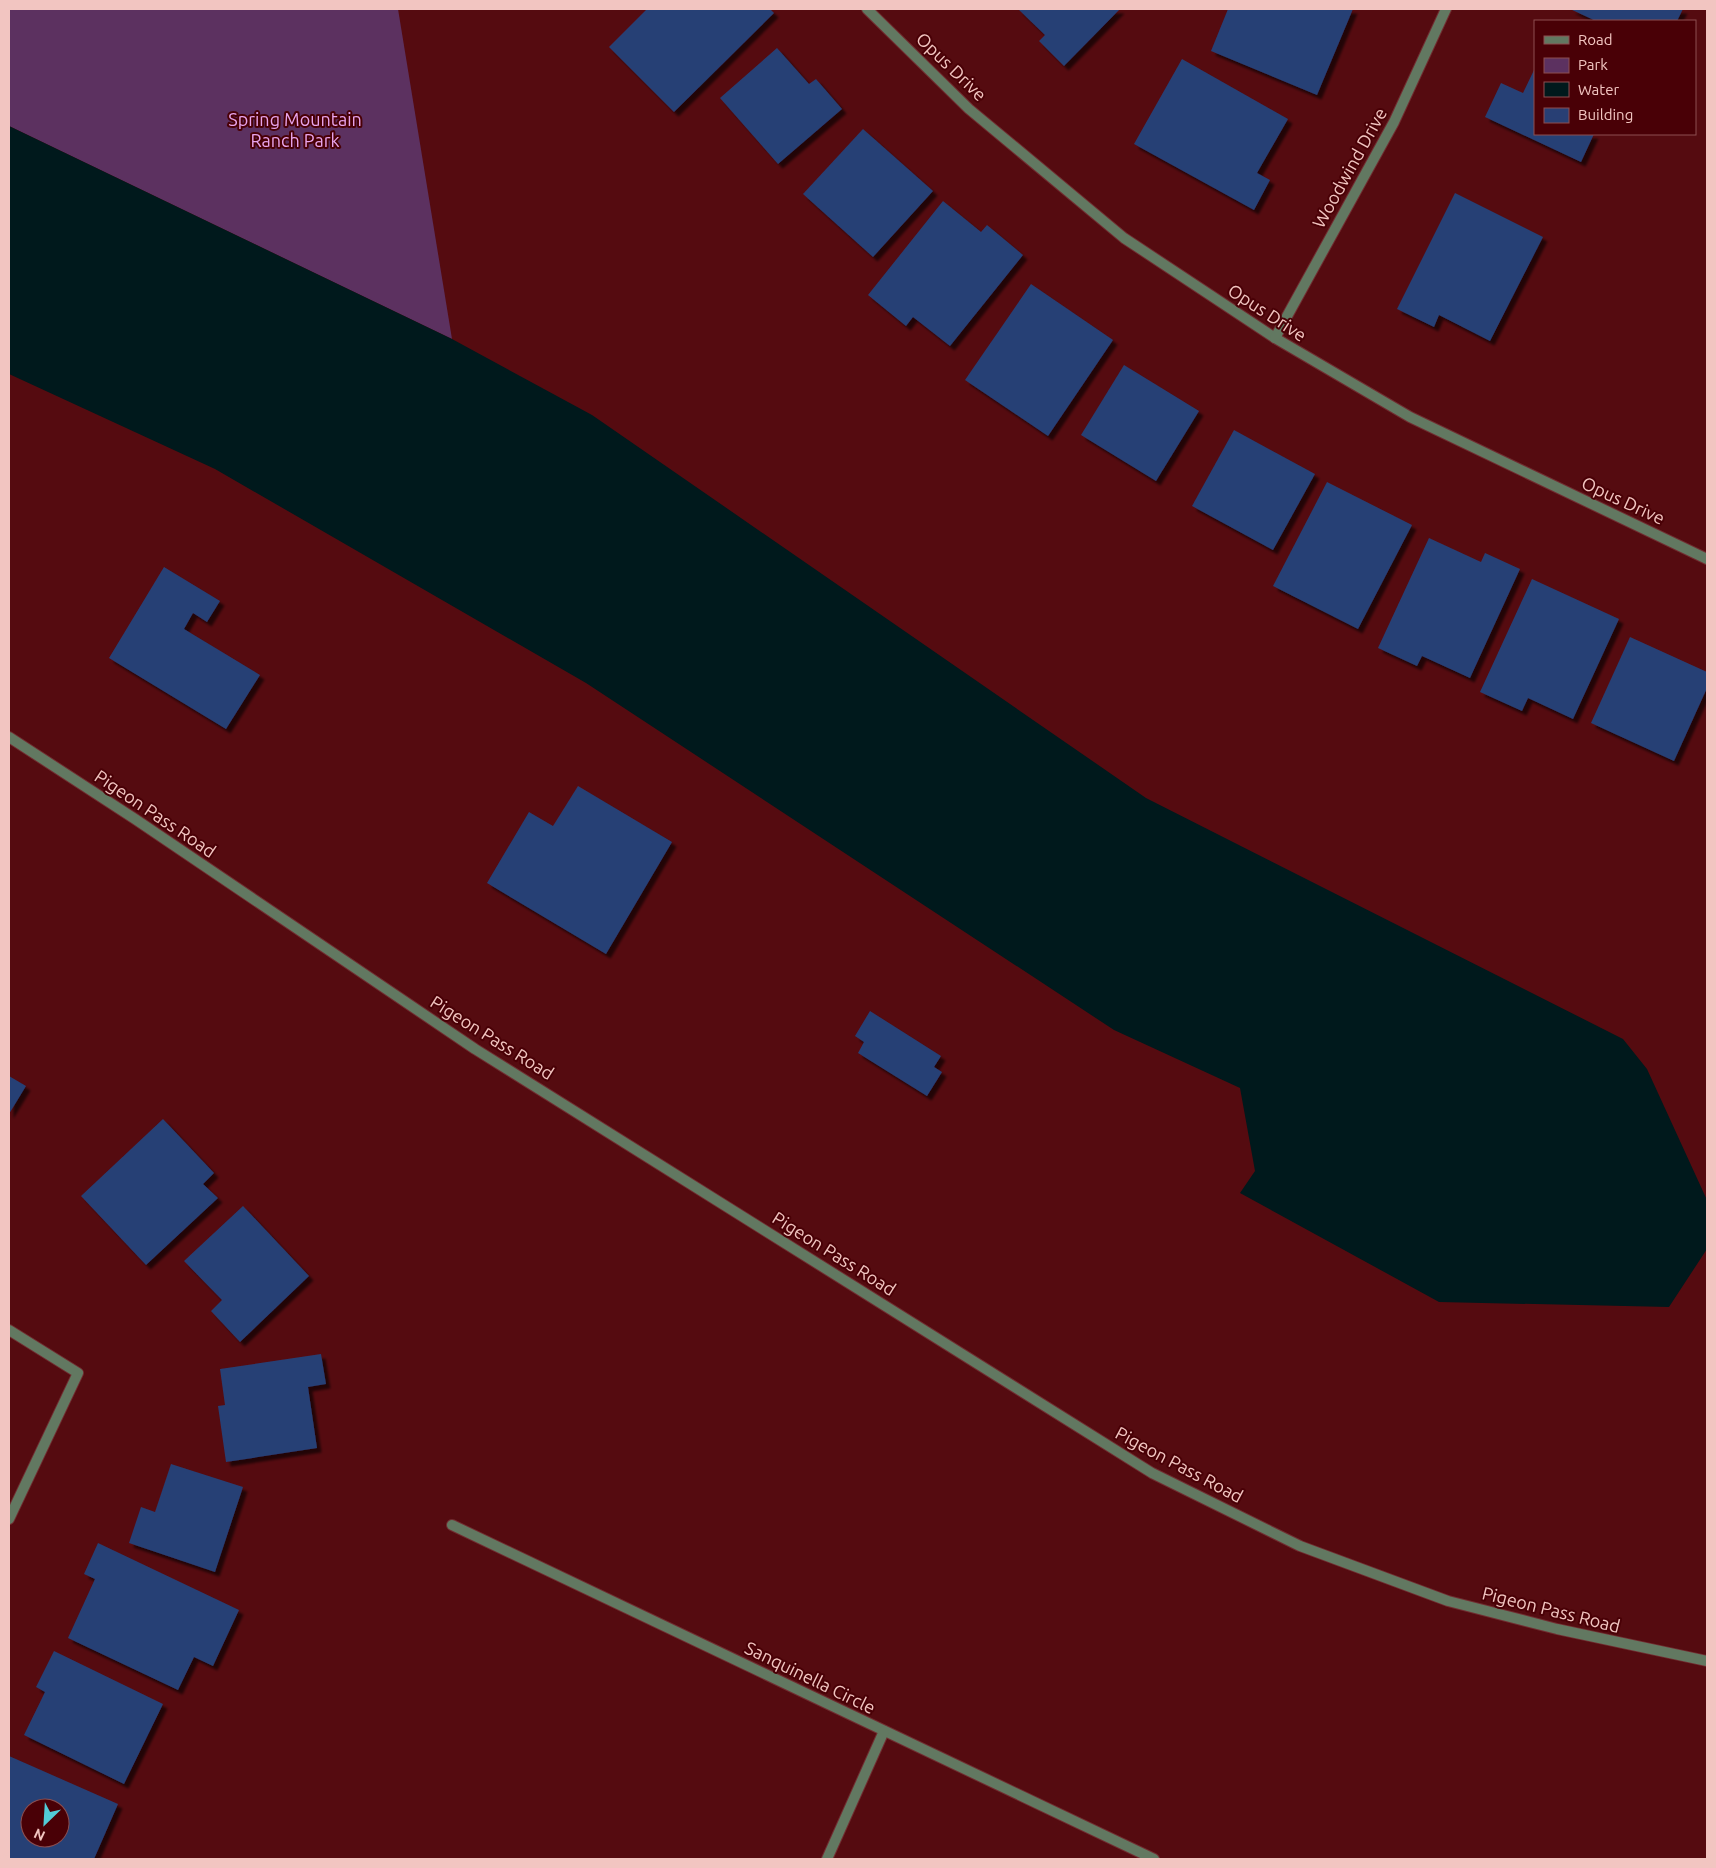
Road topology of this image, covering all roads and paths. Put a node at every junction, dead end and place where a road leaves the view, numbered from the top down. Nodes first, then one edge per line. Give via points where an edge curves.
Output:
1 (867, 9) edge
2 (1446, 9) edge
3 (1274, 338) junction
4 (1707, 559) edge
5 (9, 737) edge
6 (9, 1330) edge
7 (9, 1519) edge
8 (452, 1525) dead end
9 (1707, 1661) edge
10 (884, 1731) junction
11 (827, 1859) edge
12 (1154, 1859) edge

1 - 3 street, Opus Drive via 969,109 1124,238
2 - 3 street, Woodwind Drive via 1394,122
3 - 4 street, Opus Drive via 1410,418
5 - 9 street, Pigeon Pass Road via 476,1048 1152,1473 1300,1546 1448,1601 1557,1629
6 - 7 street via 78,1373
8 - 10 street, Sanquinella Circle
10 - 11 street
10 - 12 street, Sanquinella Circle

